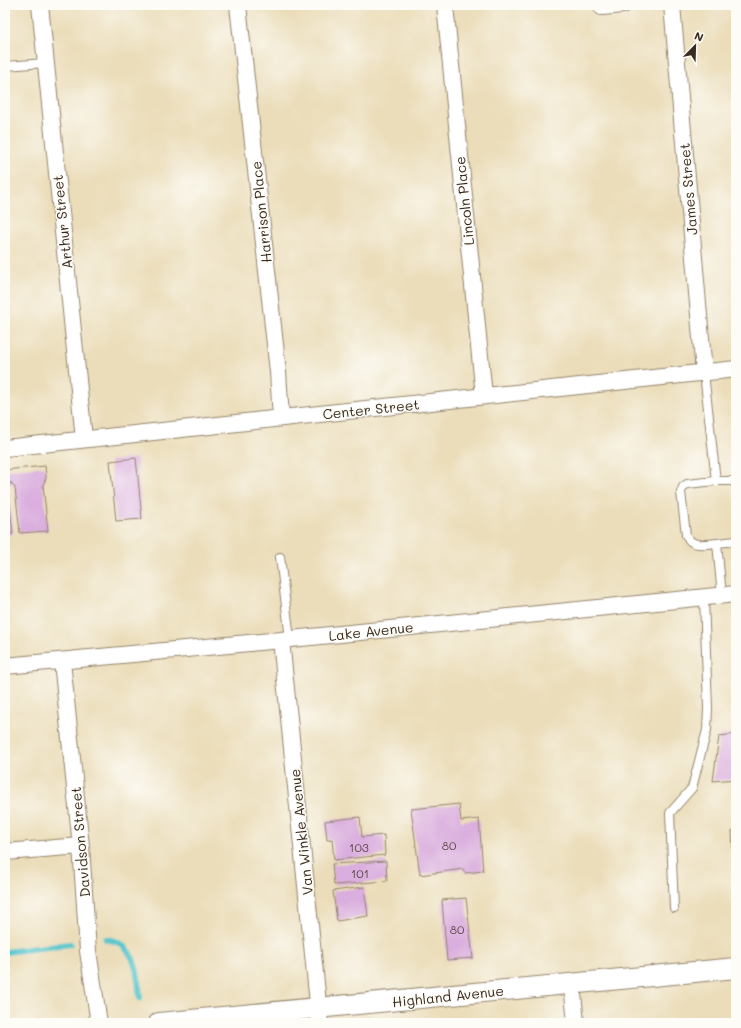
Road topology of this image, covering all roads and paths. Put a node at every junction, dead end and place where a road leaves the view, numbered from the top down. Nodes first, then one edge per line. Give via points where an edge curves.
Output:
1 (40, 5) edge
2 (238, 5) edge
3 (445, 5) edge
4 (623, 5) edge
5 (672, 5) edge
6 (602, 7) dead end
7 (46, 63) junction
8 (5, 66) edge
9 (736, 369) edge
10 (704, 372) junction
11 (484, 396) junction
12 (281, 418) junction
13 (84, 439) junction
14 (5, 448) edge
15 (716, 481) junction
16 (736, 483) edge
17 (736, 541) edge
18 (717, 543) junction
19 (280, 556) dead end
20 (729, 595) edge
21 (704, 598) junction
22 (285, 640) junction
23 (62, 661) junction
24 (5, 666) edge
25 (81, 846) junction
26 (5, 852) edge
27 (674, 908) dead end
28 (736, 968) edge
29 (572, 984) junction
30 (319, 1016) edge
31 (99, 1023) edge
32 (159, 1023) edge
33 (576, 1023) edge

1 - 7 street, Arthur Street
2 - 12 street, Harrison Place
3 - 11 street, Lincoln Place
4 - 6 street
5 - 10 street, James Street
7 - 8 lane
7 - 13 street, Arthur Street
9 - 10 street, Center Street
10 - 11 street, Center Street
10 - 15 lane
11 - 12 street, Center Street
12 - 13 street, Center Street
13 - 14 street, Center Street
15 - 16 lane
15 - 18 lane via 687,484 681,492 687,538 699,545
17 - 18 lane
18 - 20 lane
19 - 22 lane
20 - 21 street, Lake Avenue
21 - 22 street, Lake Avenue
21 - 27 lane via 707,730 692,788 670,813
22 - 23 street, Lake Avenue
22 - 30 street, Van Winkle Avenue
23 - 24 street, Lake Avenue
23 - 25 street, Davidson Street
25 - 26 street
25 - 31 street, Davidson Street via 88,951
28 - 29 street, Highland Avenue
29 - 30 street, Highland Avenue
29 - 33 street
30 - 32 street, Highland Avenue

